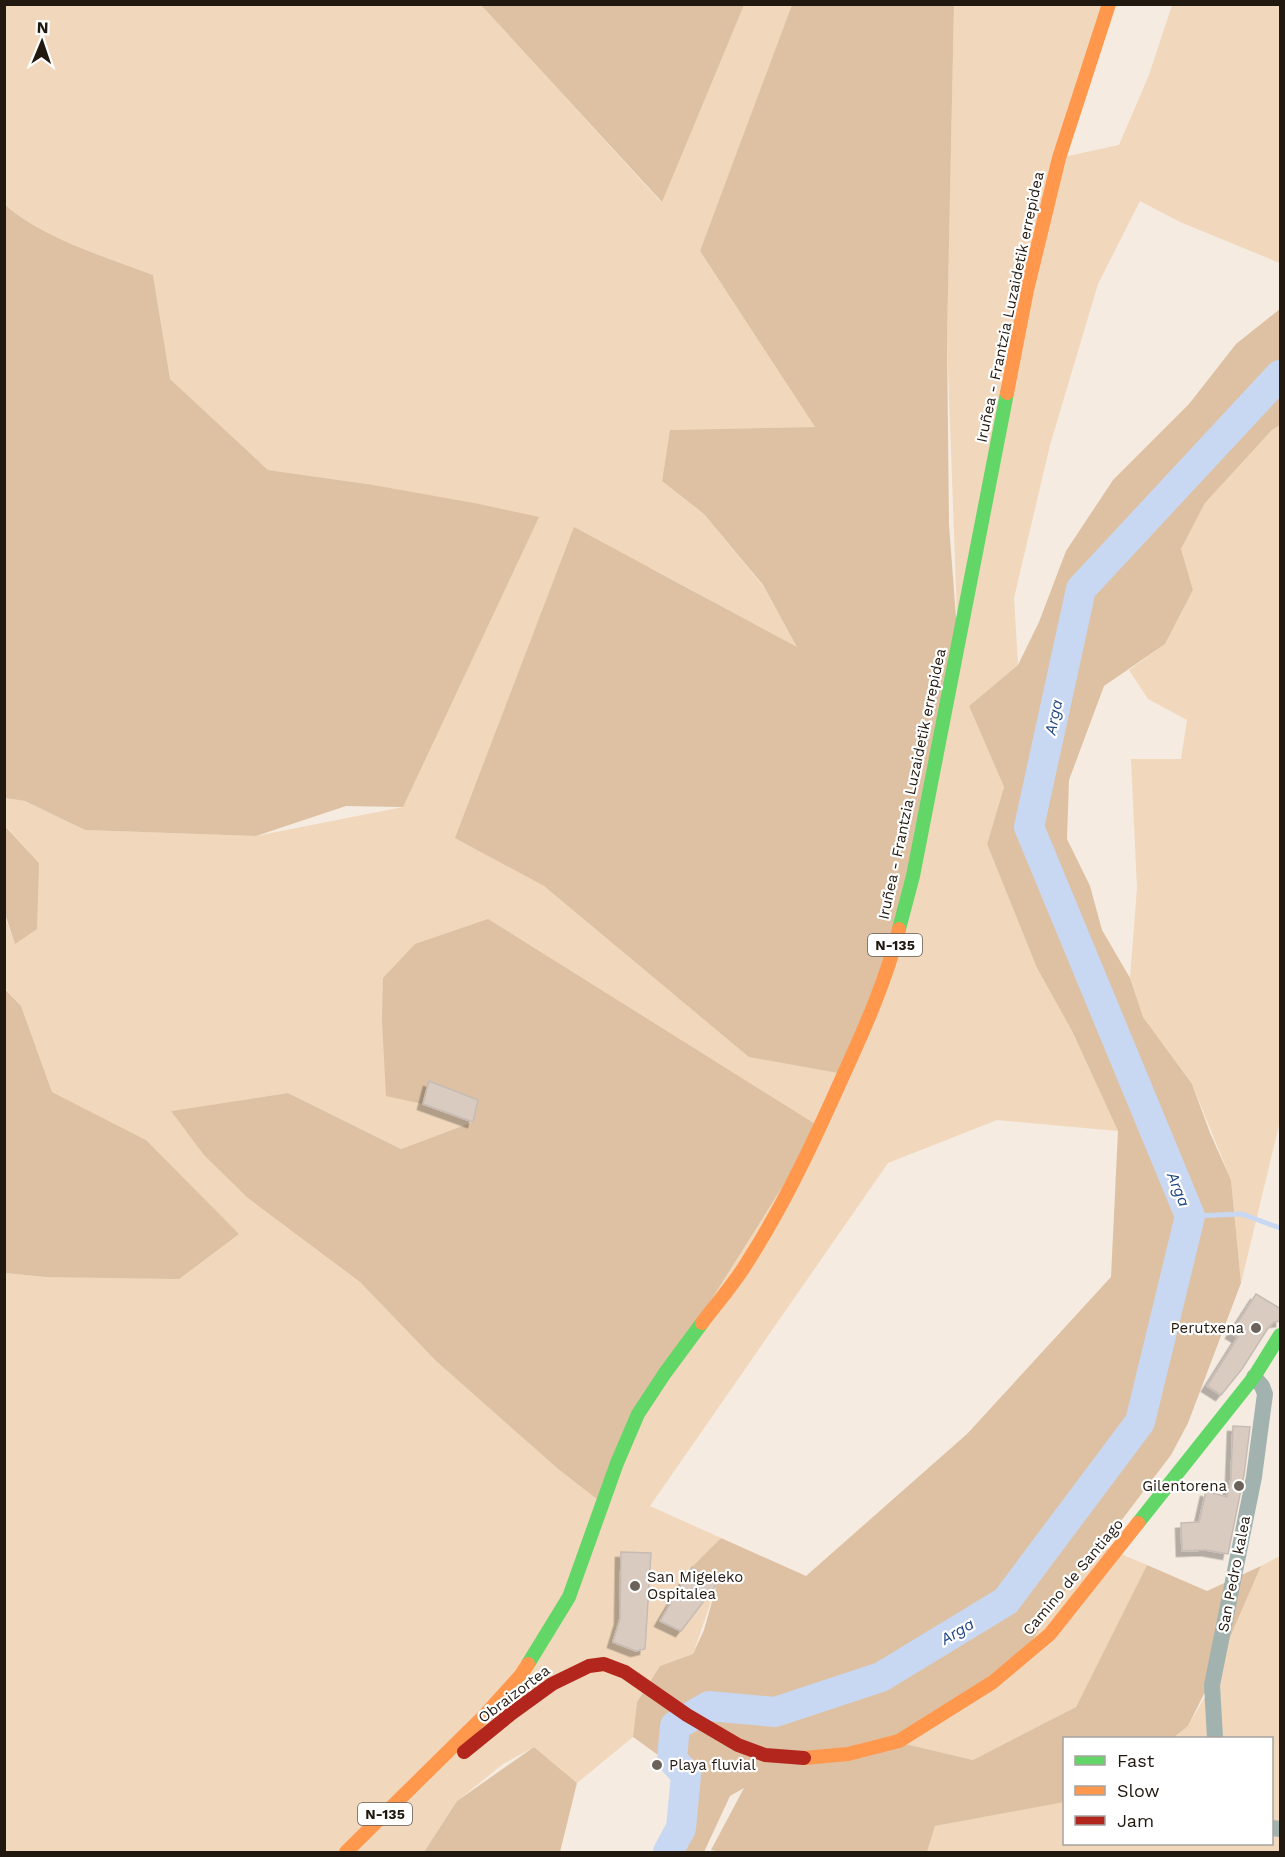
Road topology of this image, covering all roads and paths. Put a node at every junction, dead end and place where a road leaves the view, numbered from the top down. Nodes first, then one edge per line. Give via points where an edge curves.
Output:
1 (1109, 4) edge
2 (1281, 1335) edge
3 (1254, 1377) junction
4 (630, 1676) joint
5 (1215, 1737) edge
6 (423, 1776) junction
7 (346, 1852) edge

1 - 6 main road, Iruñea - Frantzia Luzaidetik errepidea / N-135 via 1059,158 1027,290 913,876 891,961 820,1127 775,1216 747,1263 638,1414 569,1597 521,1675
2 - 3 main road
3 - 4 main road, Camino de Santiago via 1050,1634 1021,1662 975,1695 897,1742 837,1755 762,1755 682,1714
3 - 5 street, San Pedro kalea via 1265,1394 1254,1477 1212,1685
4 - 6 main road, Obraizortea via 604,1664 585,1667 557,1680 462,1754
6 - 7 main road, Iruñea - Frantzia Luzaidetik errepidea / N-135

